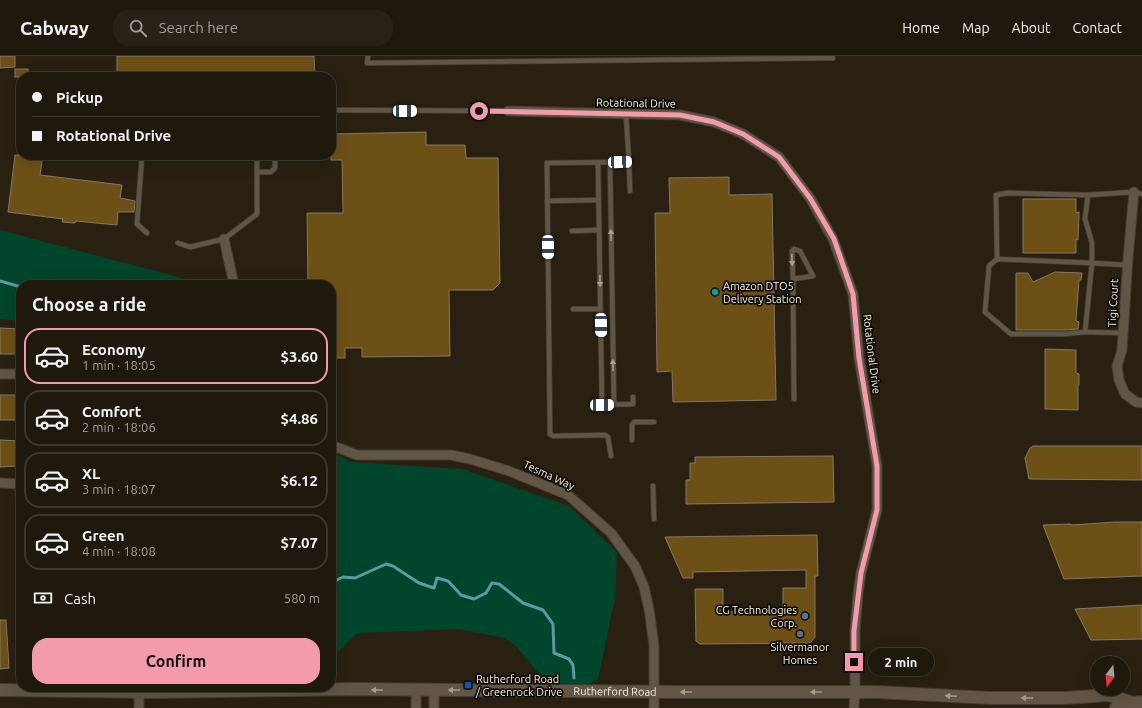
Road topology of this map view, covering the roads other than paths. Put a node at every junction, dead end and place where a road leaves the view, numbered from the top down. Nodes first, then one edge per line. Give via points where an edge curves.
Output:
1 (368, 56) edge
2 (832, 56) edge
3 (561, 58) edge
4 (336, 110) edge
5 (508, 111) joint
6 (626, 114) junction
7 (142, 160) edge
8 (256, 160) edge
9 (275, 160) edge
10 (610, 162) junction
11 (629, 162) junction
12 (598, 163) junction
13 (257, 172) junction
14 (630, 191) dead end
15 (1138, 193) edge
16 (1088, 195) junction
17 (598, 200) junction
18 (547, 201) junction
19 (572, 230) dead end
20 (599, 230) junction
21 (147, 233) dead end
22 (224, 240) junction
23 (178, 243) dead end
24 (997, 259) junction
25 (1092, 263) junction
26 (1127, 265) junction
27 (793, 279) junction
28 (233, 280) edge
29 (573, 309) dead end
30 (600, 309) junction
31 (1085, 332) junction
32 (1123, 333) junction
33 (0, 374) edge
34 (16, 374) edge
35 (633, 397) dead end
36 (794, 399) dead end
37 (1142, 403) edge
38 (614, 404) junction
39 (654, 422) dead end
40 (632, 440) dead end
41 (336, 447) edge
42 (611, 456) dead end
43 (0, 483) edge
44 (16, 484) edge
45 (653, 486) dead end
46 (654, 519) dead end
47 (16, 689) edge
48 (0, 690) edge
49 (336, 690) edge
50 (416, 690) junction
51 (434, 690) junction
52 (139, 692) edge
53 (654, 692) junction
54 (855, 692) junction
55 (1138, 703) edge
56 (139, 708) edge
57 (416, 708) edge
58 (434, 708) edge
59 (654, 708) edge
60 (854, 708) edge
61 (1116, 708) edge

1 - 3 lane via 367,63
2 - 3 lane via 833,58
4 - 5 lane
5 - 6 street, Rotational Drive
6 - 11 lane
6 - 54 street, Rotational Drive via 680,115 714,122 743,134 779,157 810,198 834,239 853,294 859,358 877,466 877,510 861,573 854,631
7 - 21 lane via 137,224
8 - 13 lane
9 - 13 lane via 275,168 271,172
10 - 11 lane
10 - 12 lane
38 -> 10 lane
11 - 14 lane
12 - 17 lane
12 - 18 lane via 547,163
13 - 22 lane via 258,214
15 - 16 lane
15 - 26 street, Tigi Court
16 - 24 lane via 996,195
16 - 25 lane via 1085,219 1092,244
17 - 18 lane
17 - 20 lane
18 - 42 lane via 550,434 605,435 608,437
19 - 20 lane
20 -> 30 lane
22 - 23 lane via 190,246
22 - 28 street
24 - 25 lane
24 - 31 lane via 989,266 985,312 996,322 1011,334
25 - 26 lane
25 - 31 lane
26 - 32 street, Tigi Court
27 -> 27 lane via 813,276 800,251 794,249
27 - 36 lane
29 - 30 lane
30 - 38 lane via 602,405
31 - 32 lane
32 - 37 street, Tigi Court via 1122,350 1117,366 1119,380 1125,394
33 - 34 street
35 - 38 lane via 633,404
39 - 40 lane via 634,422
41 - 53 street, Tesma Way via 357,455 451,455 509,471 568,495 611,533 635,566 644,587 649,609 654,646
43 - 44 street
45 - 46 lane
47 - 48 main road, Rutherford Road
50 -> 49 main road, Rutherford Road
50 - 51 main road, Rutherford Road
50 - 57 street
53 -> 51 main road, Rutherford Road
51 - 58 street
52 - 56 street
54 -> 53 main road, Rutherford Road
53 - 59 street, Tesma Way
55 -> 54 main road, Rutherford Road via 1108,695 990,698
54 - 60 street, Rotational Drive
55 - 61 main road, Rutherford Road

